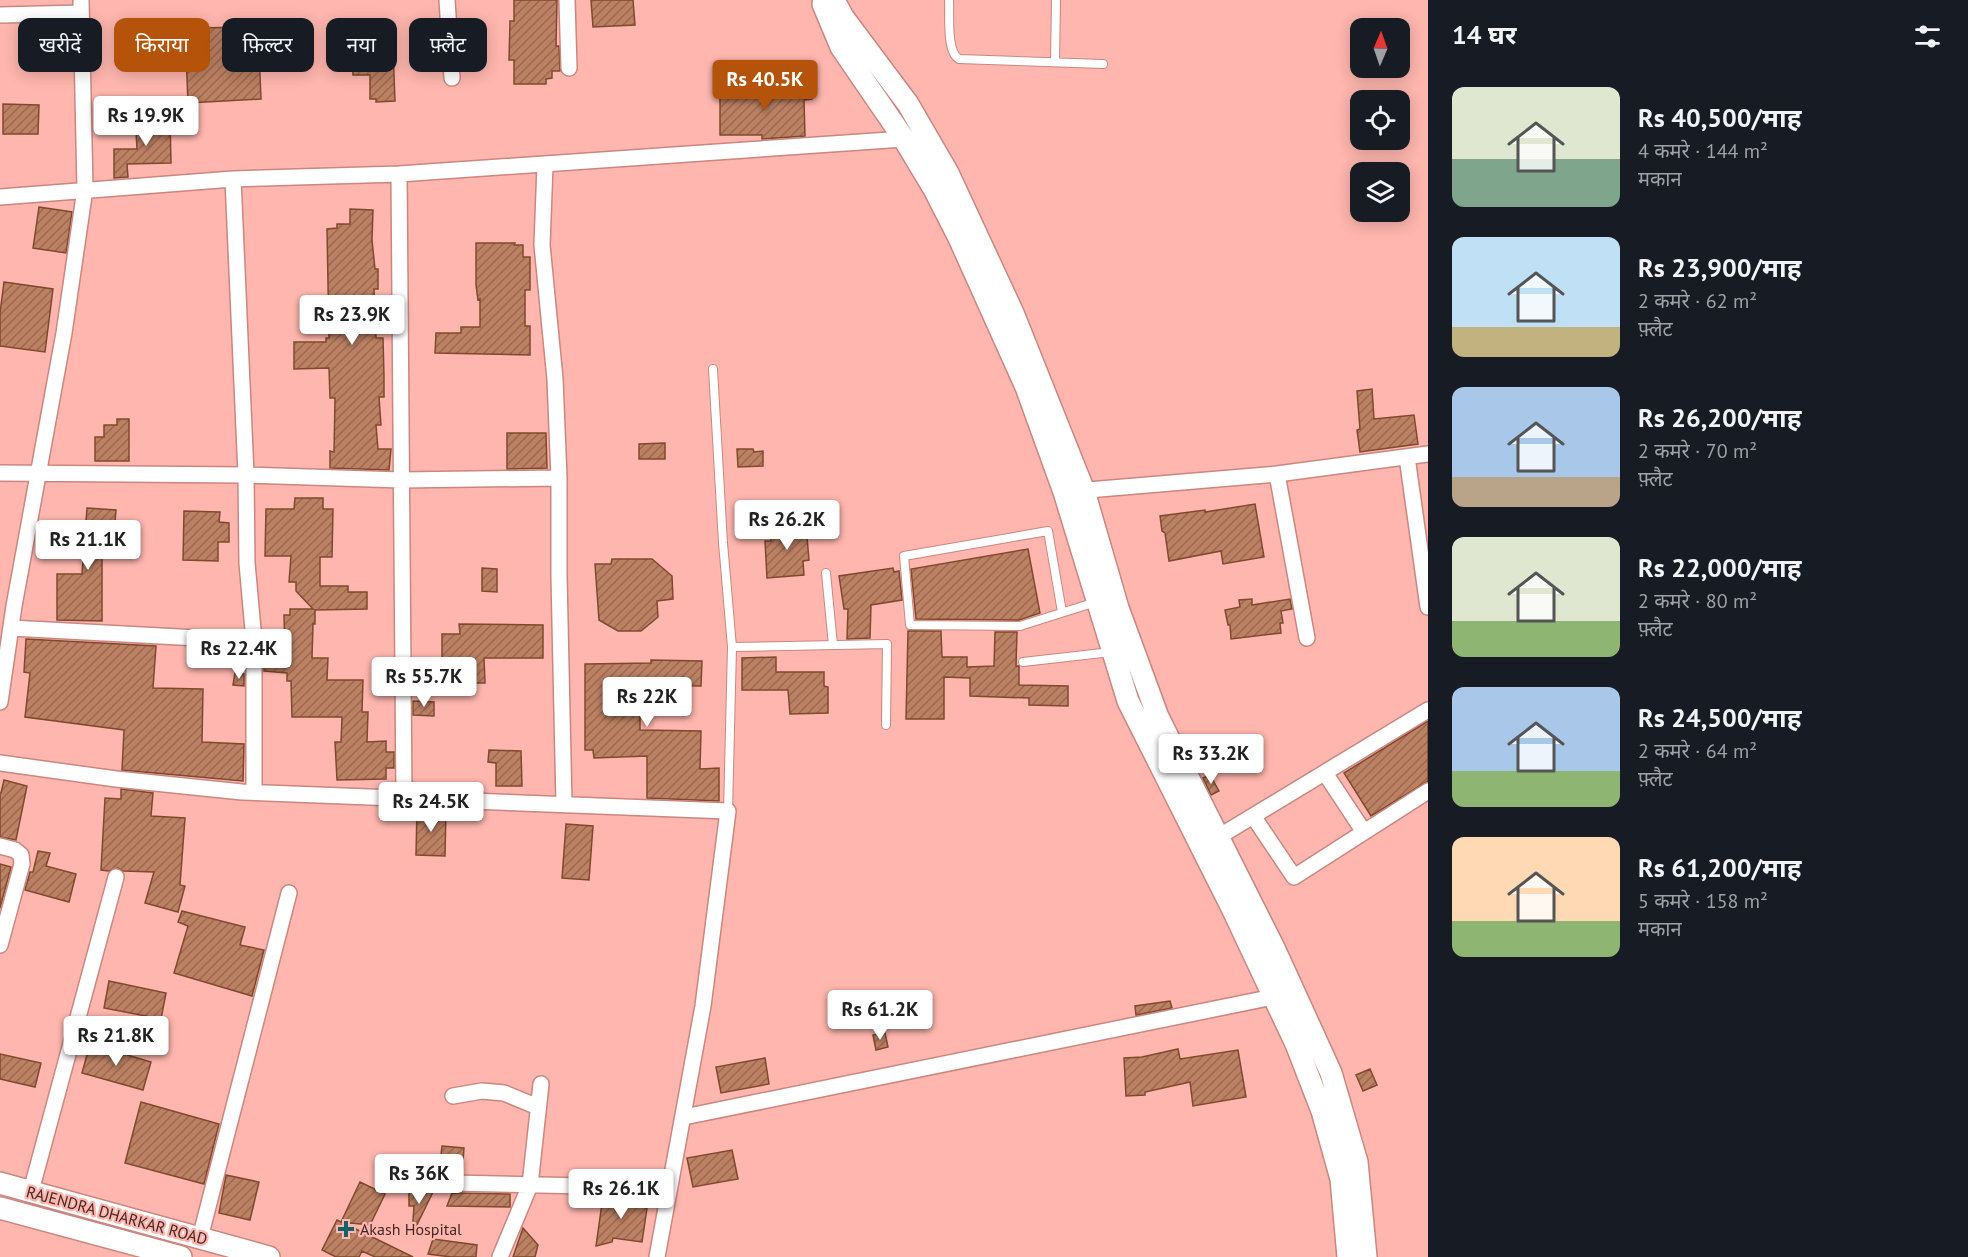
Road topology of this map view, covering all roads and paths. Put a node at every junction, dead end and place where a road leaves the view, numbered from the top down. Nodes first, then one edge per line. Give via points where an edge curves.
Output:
1 (447, 0) edge
2 (567, 0) edge
3 (821, 0) edge
4 (834, 0) edge
5 (949, 0) edge
6 (1056, 0) edge
7 (81, 6) edge
8 (0, 15) edge
9 (1055, 62) junction
10 (1103, 64) dead end
11 (569, 68) dead end
12 (452, 78) dead end
13 (904, 139) junction
14 (545, 165) junction
15 (399, 174) junction
16 (233, 178) junction
17 (85, 189) junction
18 (0, 197) edge
19 (713, 369) dead end
20 (1428, 454) edge
21 (1407, 457) junction
22 (0, 473) edge
23 (38, 473) junction
24 (1277, 474) junction
25 (246, 475) junction
26 (559, 478) junction
27 (401, 480) junction
28 (1074, 492) junction
29 (826, 573) dead end
30 (1097, 601) junction
31 (1428, 608) edge
32 (1062, 612) junction
33 (1113, 621) junction
34 (11, 628) junction
35 (1307, 638) dead end
36 (254, 641) junction
37 (832, 645) junction
38 (732, 647) junction
39 (1113, 652) junction
40 (1023, 662) dead end
41 (0, 702) edge
42 (1428, 710) edge
43 (886, 725) dead end
44 (0, 763) edge
45 (1325, 773) junction
46 (1428, 791) edge
47 (254, 792) junction
48 (404, 798) junction
49 (564, 805) junction
50 (728, 812) junction
51 (1253, 816) junction
52 (1364, 832) junction
53 (1209, 842) junction
54 (0, 846) edge
55 (116, 877) dead end
56 (289, 893) dead end
57 (0, 945) edge
58 (1271, 966) junction
59 (1273, 997) junction
60 (541, 1084) dead end
61 (453, 1096) dead end
62 (538, 1107) junction
63 (684, 1117) junction
64 (406, 1182) dead end
65 (0, 1183) edge
66 (530, 1185) junction
67 (669, 1188) junction
68 (31, 1191) junction
69 (0, 1208) edge
70 (200, 1238) junction
71 (133, 1250) edge
72 (181, 1257) edge
73 (269, 1257) edge
74 (500, 1257) edge
75 (657, 1257) edge
76 (1348, 1257) edge
77 (1366, 1257) edge

1 - 12 street
2 - 11 street
3 - 13 street via 841,47
4 - 28 street via 908,104 948,173 1013,313
5 - 9 lane via 951,48 959,59
6 - 9 lane
7 - 8 street
7 - 17 street
9 - 10 lane
13 - 14 street
13 - 28 street via 934,189
14 - 15 street
14 - 26 street via 542,244 555,379
15 - 16 street
15 - 27 street
16 - 17 street
16 - 25 street
17 - 18 street
17 - 23 street
19 - 38 lane
20 - 21 street
21 - 24 street
21 - 31 street
22 - 23 street
23 - 25 street
23 - 34 street
24 - 28 street
24 - 35 street
25 - 27 street
25 - 36 street via 247,563
26 - 27 street
26 - 49 street
27 - 48 street
28 - 30 street
28 - 33 street
29 - 37 lane
30 - 32 lane
30 - 33 street
32 - 32 lane via 1048,531 904,556 910,625 1020,626
33 - 39 street
33 - 53 street via 1158,717
34 - 36 street
34 - 41 street
36 - 47 street
37 - 38 lane
37 - 43 lane via 887,644
38 - 50 lane
39 - 40 lane
39 - 53 street via 1128,701
42 - 45 street
44 - 47 street
45 - 51 street
45 - 52 street
46 - 52 street
47 - 48 street
48 - 49 street
49 - 50 street
50 - 63 street
51 - 52 street via 1294,876
51 - 53 street
53 - 58 street via 1232,908
54 - 57 street via 15,850 21,855 22,864
55 - 68 street
56 - 70 street
58 - 59 street
58 - 77 street via 1331,1073 1357,1162
59 - 63 street
59 - 76 street via 1322,1111 1341,1179
60 - 62 street
61 - 62 street via 482,1090 504,1093
62 - 66 street
63 - 67 street
64 - 66 street
65 - 68 street, RAJENDRA DHARKAR ROAD
66 - 67 street
66 - 74 street
67 - 75 street
68 - 70 street, RAJENDRA DHARKAR ROAD
69 - 71 street, RAJENDRA DHARKAR ROAD
70 - 73 street, RAJENDRA DHARKAR ROAD
71 - 72 street, RAJENDRA DHARKAR ROAD

